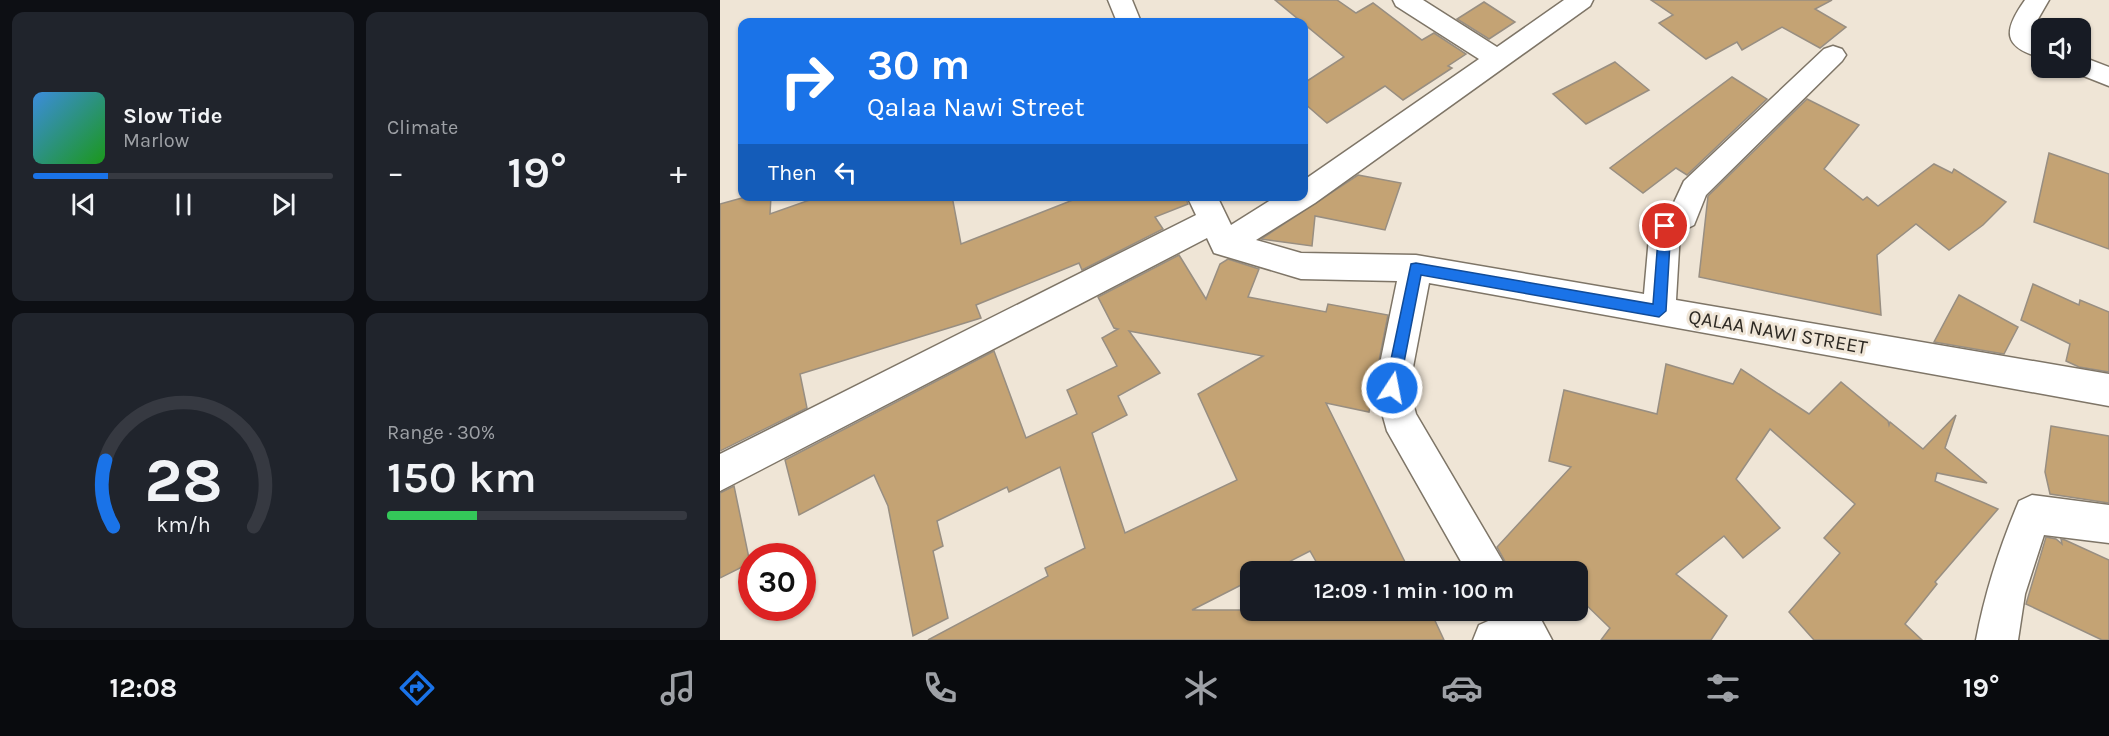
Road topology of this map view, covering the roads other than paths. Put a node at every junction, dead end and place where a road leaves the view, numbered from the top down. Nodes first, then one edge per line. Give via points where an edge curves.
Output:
1 (1120, 0) edge
2 (1405, 0) edge
3 (1581, 0) edge
4 (2037, 0) edge
5 (1127, 18) edge
6 (2031, 44) edge
7 (1833, 55) dead end
8 (1496, 58) junction
9 (2091, 69) edge
10 (2109, 76) edge
11 (1308, 192) edge
12 (1283, 201) edge
13 (1213, 220) edge
14 (1416, 268) junction
15 (1659, 311) junction
16 (2109, 390) edge
17 (720, 473) edge
18 (2109, 524) edge
19 (1483, 561) edge
20 (1997, 640) edge

1 - 5 street
2 - 8 street
3 - 8 street
4 - 6 street via 2021,25 2023,40
7 - 15 street via 1694,189 1683,217 1665,226
8 - 11 street
9 - 10 street
12 - 13 street
13 - 14 street, QALAA NAWI STREET via 1301,266
13 - 17 street
14 - 15 street, QALAA NAWI STREET
14 - 19 street via 1392,388 1400,419
15 - 16 street, QALAA NAWI STREET
18 - 20 street via 2032,514 2005,594

